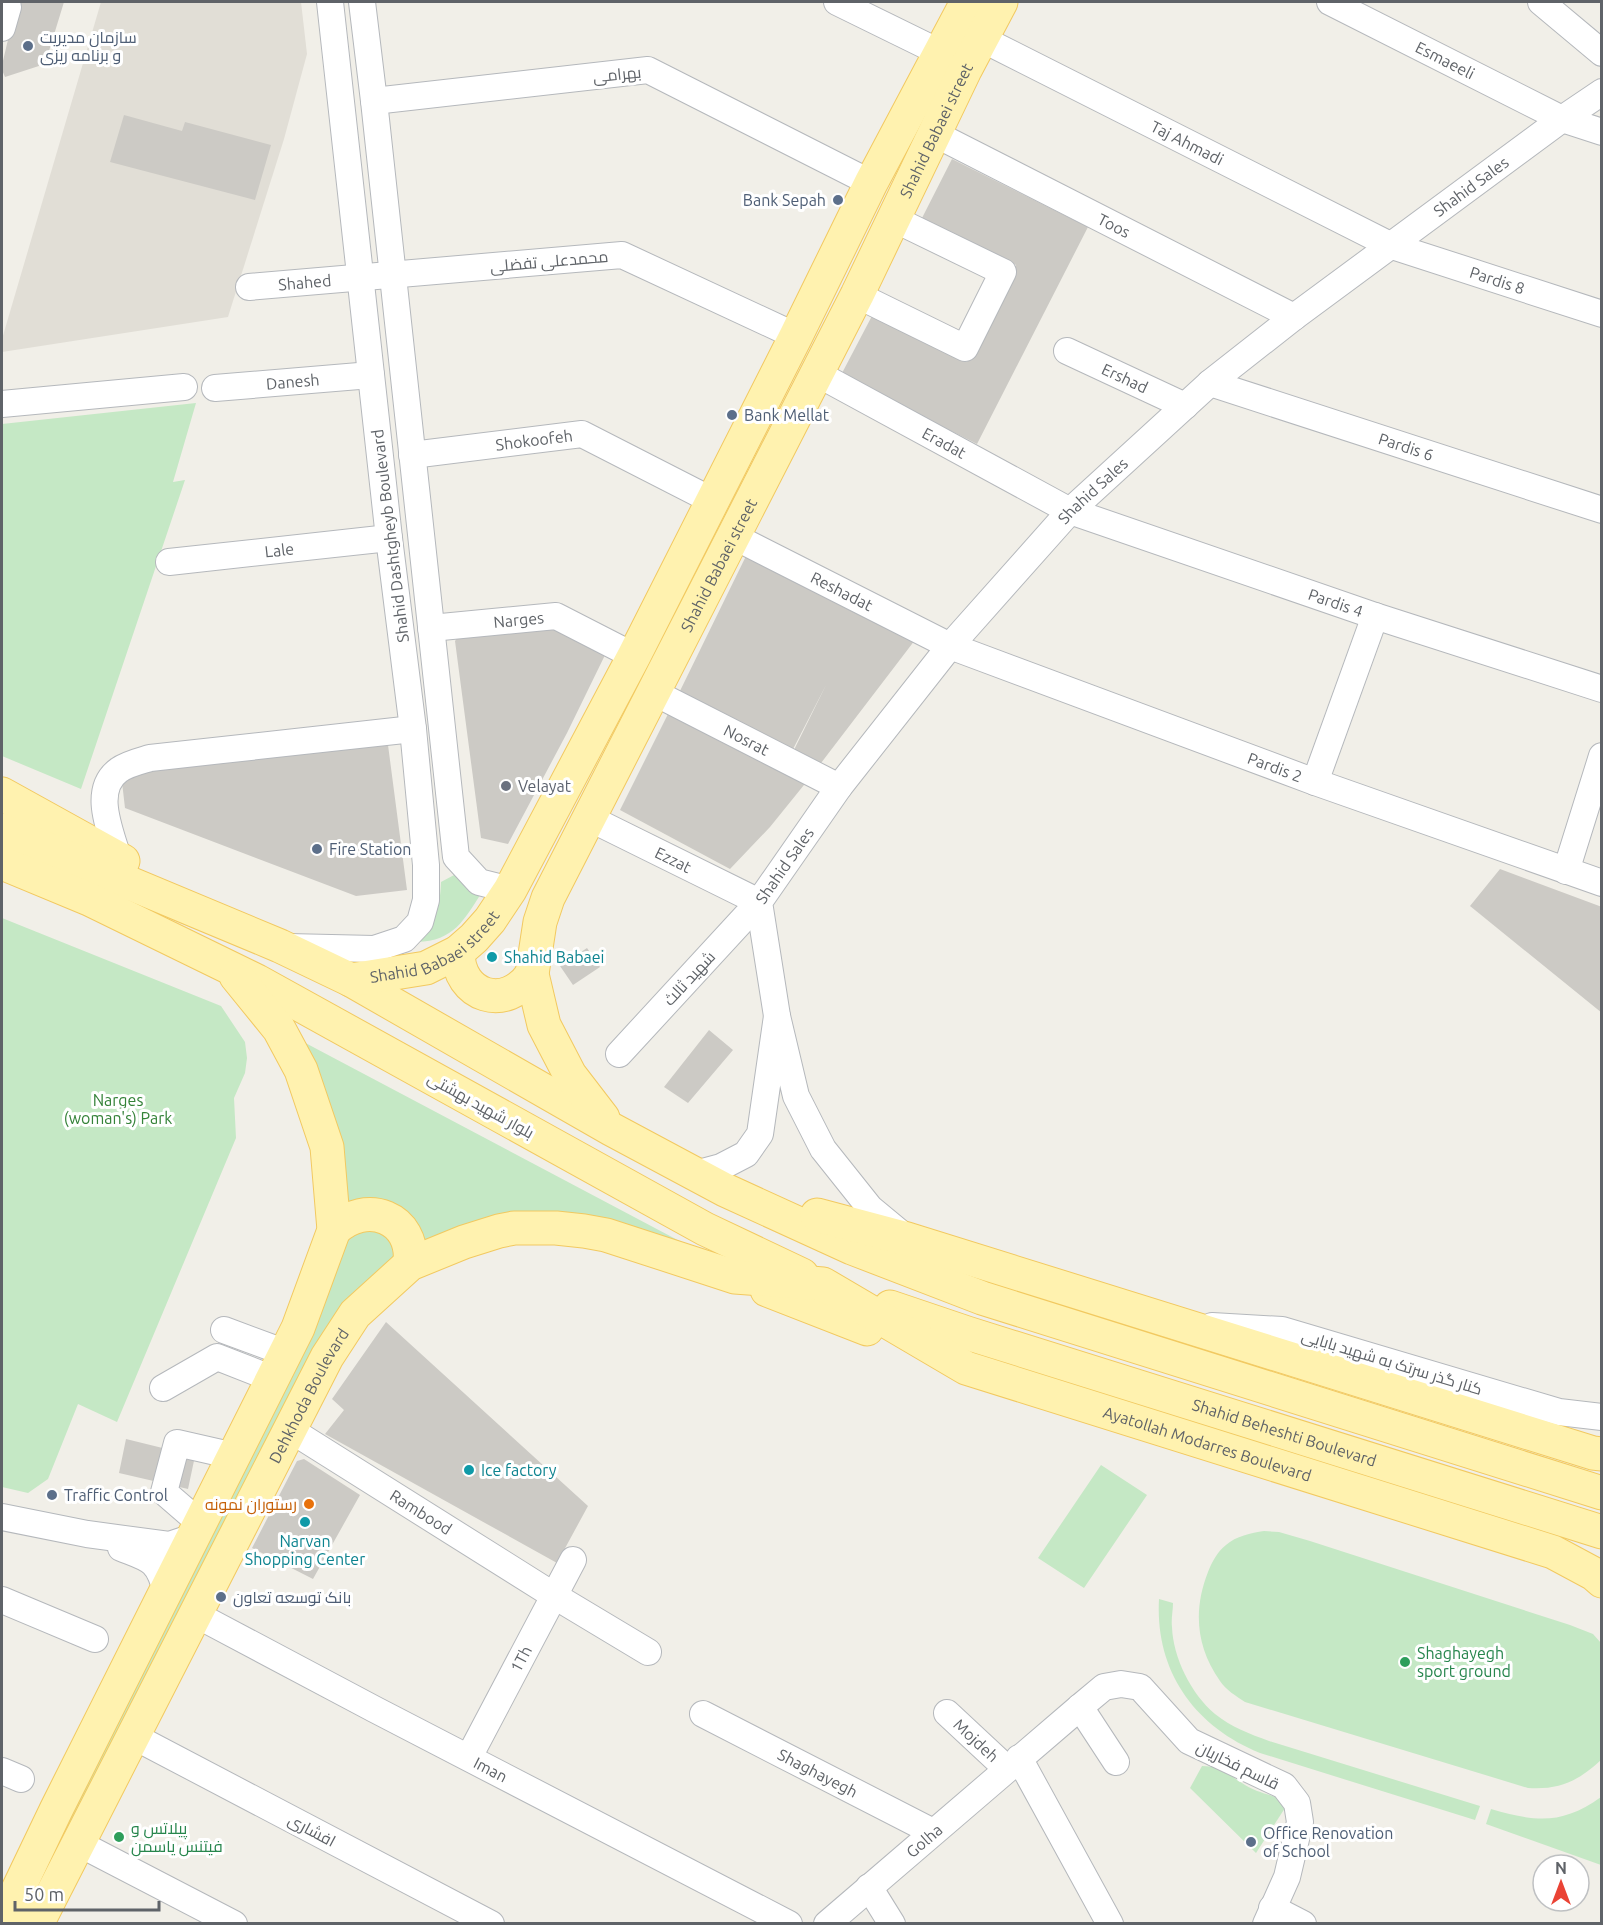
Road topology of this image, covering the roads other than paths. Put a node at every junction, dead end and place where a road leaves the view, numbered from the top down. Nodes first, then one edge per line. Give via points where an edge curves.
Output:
1 (330, 2) edge
2 (362, 2) edge
3 (837, 2) edge
4 (967, 2) edge
5 (1001, 2) edge
6 (1330, 2) edge
7 (1541, 2) edge
8 (2, 6) edge
9 (2, 28) edge
10 (982, 39) junction
11 (941, 53) junction
12 (1602, 53) edge
13 (1602, 92) edge
14 (374, 101) junction
15 (1562, 119) junction
16 (1602, 132) edge
17 (935, 134) junction
18 (871, 183) junction
19 (894, 219) junction
20 (1392, 246) junction
21 (392, 274) junction
22 (361, 278) junction
23 (249, 287) dead end
24 (857, 295) junction
25 (1602, 314) edge
26 (1294, 317) junction
27 (796, 336) junction
28 (1067, 351) dead end
29 (816, 374) junction
30 (371, 375) junction
31 (1210, 383) junction
32 (184, 387) dead end
33 (215, 388) dead end
34 (2, 404) edge
35 (1185, 406) junction
36 (412, 455) junction
37 (713, 501) junction
38 (1602, 510) edge
39 (1070, 511) junction
40 (733, 536) junction
41 (389, 538) junction
42 (169, 562) dead end
43 (1375, 616) junction
44 (430, 628) junction
45 (950, 646) junction
46 (634, 656) junction
47 (1602, 689) edge
48 (653, 692) junction
49 (413, 729) junction
50 (1602, 756) edge
51 (1315, 782) junction
52 (839, 787) junction
53 (2, 794) edge
54 (589, 818) junction
55 (2, 830) edge
56 (456, 857) junction
57 (2, 863) edge
58 (426, 865) junction
59 (112, 866) junction
60 (1566, 871) junction
61 (1602, 883) edge
62 (2, 886) edge
63 (510, 890) junction
64 (759, 902) junction
65 (280, 946) junction
66 (188, 948) junction
67 (458, 952) junction
68 (230, 968) junction
69 (532, 974) junction
70 (351, 980) junction
71 (777, 1016) junction
72 (619, 1054) dead end
73 (611, 1130) junction
74 (694, 1174) junction
75 (725, 1190) junction
76 (334, 1230) junction
77 (907, 1239) junction
78 (410, 1264) junction
79 (735, 1277) junction
80 (823, 1284) junction
81 (1179, 1324) junction
82 (224, 1330) dead end
83 (279, 1366) junction
84 (966, 1368) junction
85 (163, 1388) dead end
86 (1602, 1417) edge
87 (289, 1429) junction
88 (234, 1456) junction
89 (1599, 1456) edge
90 (1602, 1492) edge
91 (2, 1517) edge
92 (196, 1530) junction
93 (1602, 1532) edge
94 (87, 1534) junction
95 (1602, 1539) edge
96 (1553, 1552) junction
97 (573, 1560) dead end
98 (1602, 1581) edge
99 (166, 1591) junction
100 (553, 1595) junction
101 (2, 1600) edge
102 (195, 1614) junction
103 (95, 1639) dead end
104 (648, 1652) dead end
105 (1140, 1687) joint
106 (1080, 1707) junction
107 (947, 1713) dead end
108 (703, 1714) dead end
109 (133, 1736) junction
110 (469, 1757) junction
111 (1116, 1762) dead end
112 (1012, 1763) junction
113 (933, 1832) junction
114 (78, 1843) junction
115 (869, 1887) junction
116 (1273, 1918) edge
117 (2, 1923) edge
118 (37, 1923) edge
119 (234, 1923) edge
120 (491, 1923) edge
121 (789, 1923) edge
122 (827, 1923) edge
123 (892, 1923) edge
124 (1110, 1923) edge
125 (1304, 1923) edge

1 - 22 street, Shahid Dashtgheyb Boulevard
2 - 14 street, Shahid Dashtgheyb Boulevard
3 - 11 street
4 - 11 main road, Shahid Babaei street
5 - 10 main road, Shahid Babaei street
6 - 15 street, Esmaeeli
7 - 12 street
8 - 9 street via 8,8
10 - 17 main road, Shahid Babaei street
10 - 20 street, Taj Ahmadi
11 - 18 main road, Shahid Babaei street
13 - 15 street, Shahid Sales
14 - 18 street, بهرامی via 648,70
14 - 21 street, Shahid Dashtgheyb Boulevard
15 - 16 street, Esmaeeli
15 - 20 street, Shahid Sales
17 - 19 main road, Shahid Babaei street
17 - 26 street, Toos
18 - 27 main road, Shahid Babaei street
19 - 24 main road, Shahid Babaei street
19 - 24 street via 1003,272 994,291 965,348
20 - 25 street, Pardis 8
20 - 26 street, Shahid Sales
21 - 22 street, محمدعلی تفضلی
21 - 27 street, محمدعلی تفضلی via 622,255
21 - 36 street, Shahid Dashtgheyb Boulevard
22 - 23 street, Shahed
22 - 30 street, Shahid Dashtgheyb Boulevard
24 - 29 main road, Shahid Babaei street
26 - 31 street, Shahid Sales
27 - 37 main road, Shahid Babaei street
28 - 35 street, Ershad
29 - 39 street, Eradat
29 - 40 main road, Shahid Babaei street
30 - 33 street, Danesh
30 - 41 street, Shahid Dashtgheyb Boulevard
31 - 35 street, Shahid Sales
31 - 38 street, Pardis 6
32 - 34 street
35 - 39 street, Shahid Sales
36 - 37 street, Shokoofeh via 582,434
36 - 44 street, Shahid Dashtgheyb Boulevard
37 - 46 main road, Shahid Babaei street
39 - 43 street, Pardis 4
39 - 45 street, Shahid Sales
40 - 45 street, Reshadat
40 - 48 main road, Shahid Babaei street
41 - 42 street, Lale
41 - 49 street, Shahid Dashtgheyb Boulevard
43 - 47 street, Pardis 4
43 - 51 street
44 - 46 street, Narges via 556,616
44 - 56 street, Shahid Dashtgheyb Boulevard
45 - 51 street, Pardis 2
45 - 52 street, Shahid Sales
46 - 63 main road, Shahid Babaei street
48 - 52 street, Nosrat
48 - 54 main road, Shahid Babaei street
49 - 58 street, Shahid Dashtgheyb Boulevard
49 - 59 street via 150,758 119,770 104,796
50 - 60 street
51 - 60 street, Pardis 2
52 - 64 street, Shahid Sales
53 - 59 main road
54 - 64 street, Ezzat
54 - 69 main road, Shahid Babaei street via 548,898
55 - 59 main road
56 - 58 street via 443,867
56 - 63 street via 479,882
57 - 66 main road, بلوار شهید بهشتی via 89,899
58 - 65 street, Shahid Dashtgheyb Boulevard via 426,900 420,922 404,939 374,949
59 - 65 main road
60 - 61 street, Pardis 2
62 - 66 main road
63 - 67 main road, Shahid Babaei street via 490,920
64 - 71 street, Shahid Sales
64 - 72 street, شهید ثالث
65 - 70 main road
66 - 68 main road, بلوار شهید بهشتی
67 - 69 main road via 465,980 490,995 510,994
67 - 70 main road, Shahid Babaei street via 426,968
68 - 76 main road via 279,1029 301,1070 327,1147
68 - 80 main road, بلوار شهید بهشتی via 705,1229
69 - 73 main road, Shahid Babaei street via 544,1025 570,1075
70 - 73 main road
71 - 74 street, Shahid Sales via 760,1134 746,1154 721,1167
71 - 77 street, Shahid Sales via 796,1096 823,1149 870,1208
73 - 74 main road
74 - 75 main road
75 - 77 main road
75 - 90 main road via 852,1248 982,1298
76 - 78 main road via 355,1215 387,1218 407,1239
76 - 83 main road via 298,1328
77 - 81 main road
78 - 79 main road, Dehkhoda Boulevard via 499,1231 556,1227 606,1236
78 - 87 main road, Dehkhoda Boulevard via 355,1314
79 - 80 main road, Dehkhoda Boulevard
79 - 84 main road
80 - 84 main road, Ayatollah Modarres Boulevard
80 - 93 main road, بلوار شهید بهشتی via 967,1333
81 - 86 street, کنار گذر سرتک به شهید بابایی via 1282,1330 1559,1412
81 - 89 main road
82 - 83 street
83 - 85 street via 217,1357
83 - 88 main road
84 - 96 main road, Ayatollah Modarres Boulevard
87 - 100 street, Rambood
87 - 102 main road, Dehkhoda Boulevard
88 - 92 main road
88 - 92 street via 177,1443 164,1492
91 - 94 street
92 - 94 street via 169,1545
92 - 99 main road
94 - 99 street via 150,1560 161,1573
95 - 96 main road via 1584,1550
96 - 98 main road, Ayatollah Modarres Boulevard
97 - 100 street, 1Th
99 - 117 main road
100 - 104 street, Rambood
100 - 110 street, 1Th
101 - 103 street
102 - 109 main road, Dehkhoda Boulevard
102 - 110 street, Iman
105 - 106 street, Golha via 1121,1684 1104,1688
105 - 116 street, قاسم فخاریان via 1189,1741 1284,1786 1297,1803 1300,1822
106 - 111 street
106 - 112 street, Golha
107 - 112 street, Mojdeh
108 - 113 street, Shaghayegh
109 - 114 main road, Dehkhoda Boulevard
109 - 120 street, افشاری
110 - 121 street, Iman
112 - 113 street, Golha
112 - 124 street
113 - 115 street, Golha
114 - 118 main road, Dehkhoda Boulevard
114 - 119 street
115 - 122 street, Golha
115 - 123 street
116 - 125 street

